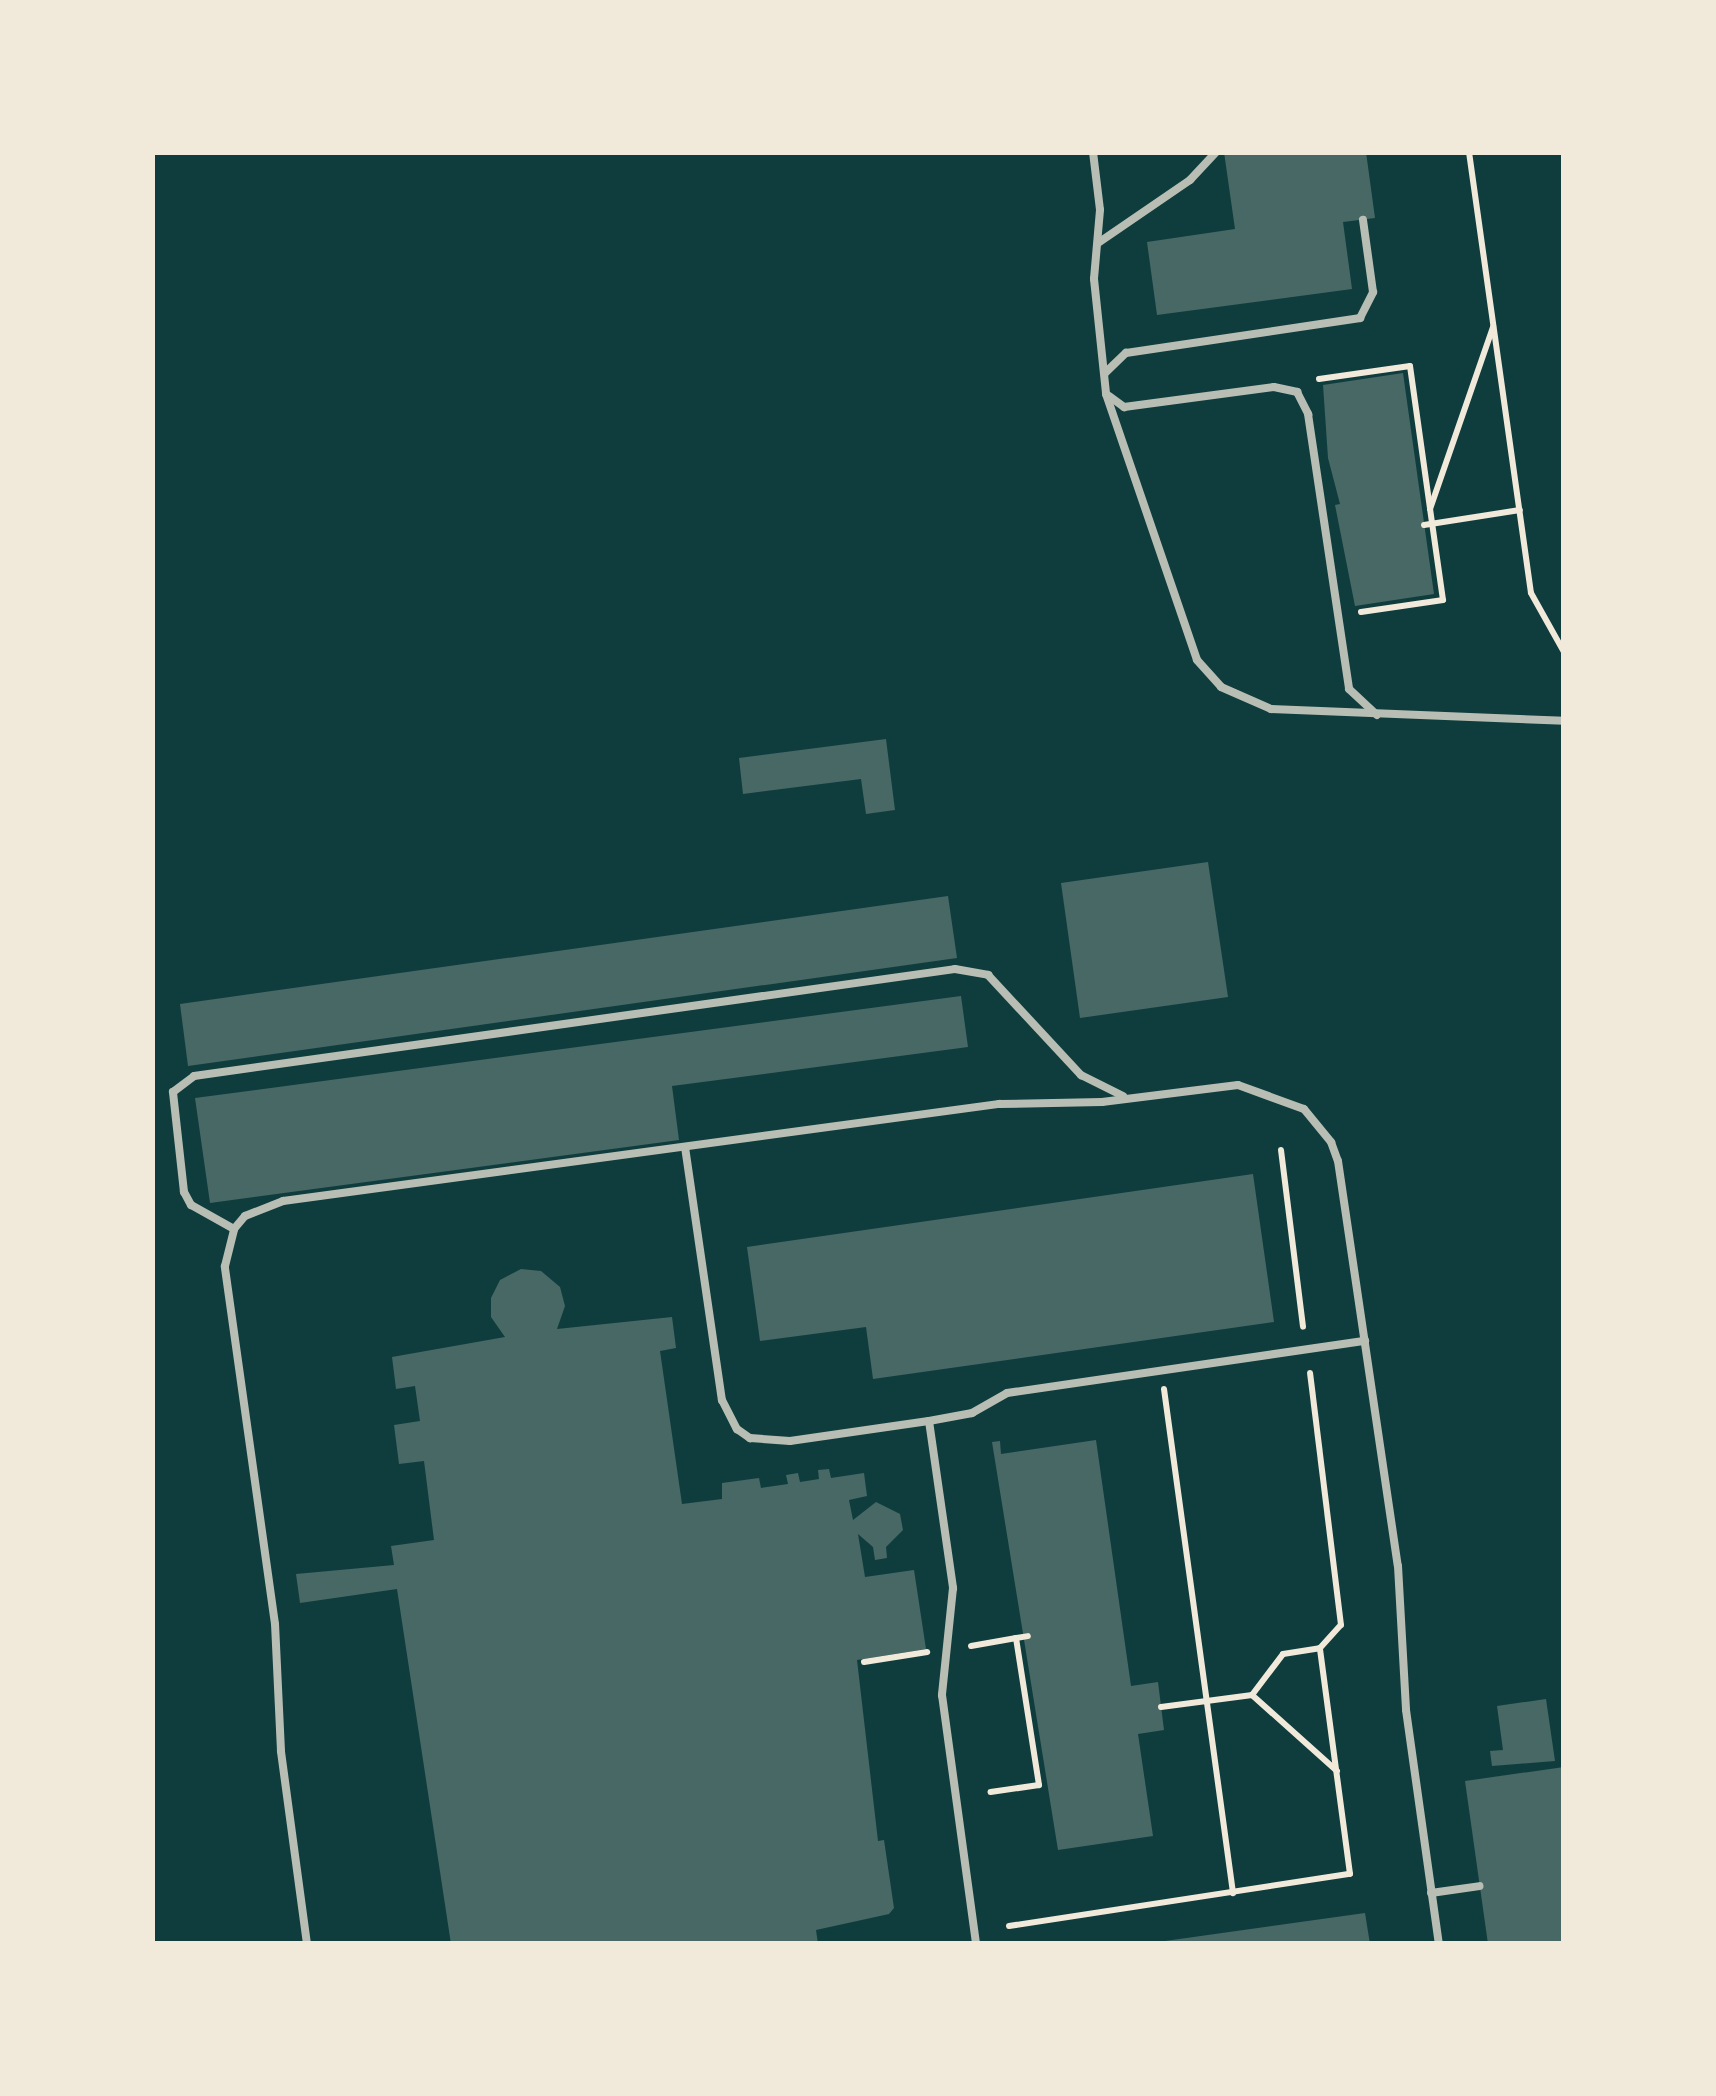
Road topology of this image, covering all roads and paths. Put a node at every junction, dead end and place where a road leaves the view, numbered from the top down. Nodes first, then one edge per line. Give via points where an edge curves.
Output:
1 (1093, 152) edge
2 (1216, 152) edge
3 (1468, 152) edge
4 (1362, 220) dead end
5 (1094, 256) junction
6 (1493, 326) junction
7 (1104, 377) junction
8 (1319, 379) dead end
9 (1106, 394) junction
10 (1430, 509) junction
11 (1520, 510) junction
12 (1428, 524) junction
13 (1350, 613) dead end
14 (1564, 652) edge
15 (1380, 717) junction
16 (1564, 721) edge
17 (1564, 838) edge
18 (1564, 874) edge
19 (1132, 1098) junction
20 (684, 1147) junction
21 (1280, 1150) dead end
22 (234, 1229) junction
23 (1304, 1330) dead end
24 (1365, 1341) junction
25 (1309, 1366) dead end
26 (1161, 1371) junction
27 (929, 1421) junction
28 (1028, 1636) dead end
29 (1016, 1638) junction
30 (970, 1646) dead end
31 (1320, 1648) junction
32 (928, 1652) dead end
33 (864, 1662) dead end
34 (1252, 1695) junction
35 (1206, 1702) junction
36 (1161, 1707) dead end
37 (1338, 1772) junction
38 (991, 1792) dead end
39 (1480, 1886) dead end
40 (1233, 1893) junction
41 (1431, 1893) junction
42 (1009, 1926) dead end
43 (307, 1944) edge
44 (976, 1944) edge
45 (1439, 1944) edge

1 - 5 lane via 1100,210
2 - 5 lane via 1190,180 1103,235
3 - 6 path
4 - 7 lane via 1373,292 1360,318 1126,354
5 - 7 lane
6 - 10 path
6 - 11 path
7 - 9 lane
8 - 10 path via 1410,366
9 - 15 lane via 1197,660 1221,687 1252,703
9 - 15 lane via 1124,407 1274,386 1297,392 1308,414 1348,689
10 - 12 path
11 - 12 path
11 - 14 path via 1531,593
12 - 13 path via 1443,600
15 - 16 lane
17 - 18 path
19 - 20 lane via 999,1104
19 - 22 lane via 1081,1075 988,975 955,969 194,1076 173,1092 184,1192 190,1205
19 - 24 lane via 1238,1085 1284,1098 1322,1128 1338,1161
20 - 22 lane via 283,1201 245,1216
20 - 27 lane via 722,1400 737,1429 779,1442
21 - 23 path
22 - 43 lane via 225,1266 275,1624 281,1751
24 - 26 lane
24 - 41 lane via 1398,1566 1406,1710
25 - 31 path via 1341,1625
26 - 27 lane via 1007,1393 972,1412
26 - 35 path
27 - 44 lane via 953,1588 942,1695
28 - 29 path
29 - 30 path
29 - 38 path via 1038,1785
31 - 34 path via 1283,1654
31 - 37 path
32 - 33 path
34 - 35 path
34 - 37 path
35 - 36 path
35 - 40 path
37 - 40 path via 1349,1826 1351,1866 1344,1878
39 - 41 lane
40 - 42 path
41 - 45 lane

